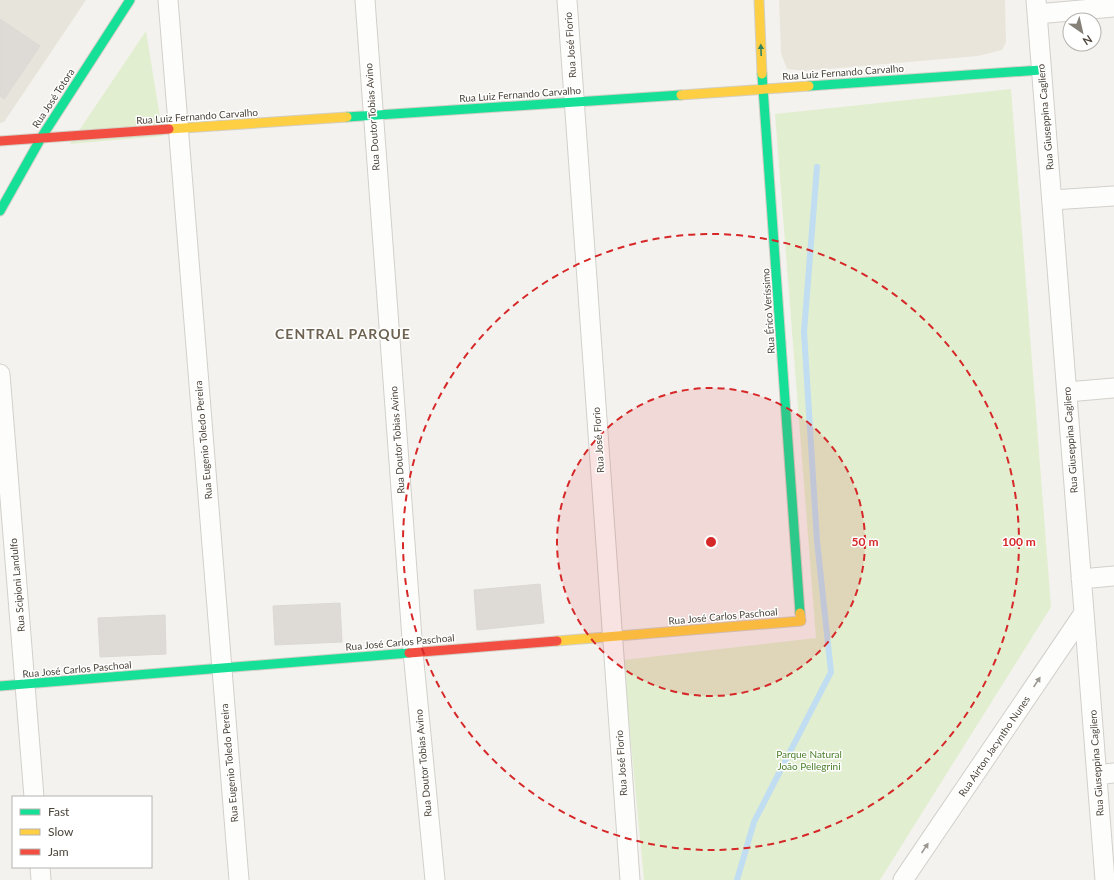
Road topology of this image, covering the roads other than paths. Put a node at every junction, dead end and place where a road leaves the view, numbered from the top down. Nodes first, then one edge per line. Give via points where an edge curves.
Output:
1 (130, 0) edge
2 (168, 0) edge
3 (365, 0) edge
4 (567, 0) edge
5 (759, 0) edge
6 (1036, 7) edge
7 (1114, 7) edge
8 (1042, 70) junction
9 (762, 89) junction
10 (575, 102) junction
11 (372, 116) junction
12 (178, 129) junction
13 (41, 138) junction
14 (0, 141) edge
15 (1114, 196) edge
16 (1052, 200) junction
17 (0, 211) edge
18 (0, 374) edge
19 (1114, 388) edge
20 (1067, 392) junction
21 (1114, 576) edge
22 (1081, 579) junction
23 (1084, 613) junction
24 (801, 621) joint
25 (612, 636) junction
26 (413, 652) junction
27 (221, 668) junction
28 (25, 684) junction
29 (0, 686) edge
30 (1105, 774) edge
31 (34, 796) edge
32 (40, 868) edge
33 (41, 880) edge
34 (239, 880) edge
35 (435, 880) edge
36 (630, 880) edge
37 (903, 880) edge
38 (1105, 880) edge

1 - 13 street, Rua José Totora
2 - 12 street, Rua Eugenio Toledo Pereira
3 - 11 street, Rua Doutor Tobias Avino
4 - 10 street, Rua José Florio
9 -> 5 street, Rua Érico Veríssimo
6 - 7 street
6 - 8 street, Rua Giuseppina Cagliero
8 - 9 street, Rua Luiz Fernando Carvalho
8 - 16 street, Rua Giuseppina Cagliero
9 - 10 street, Rua Luiz Fernando Carvalho
9 - 24 street, Rua Érico Veríssimo
10 - 11 street, Rua Luiz Fernando Carvalho
10 - 25 street, Rua José Florio
11 - 12 street, Rua Luiz Fernando Carvalho
11 - 26 street, Rua Doutor Tobias Avino
12 - 13 street, Rua Luiz Fernando Carvalho
12 - 27 street, Rua Eugenio Toledo Pereira
13 - 14 street, Rua Luiz Fernando Carvalho
13 - 17 street, Rua José Totora
15 - 16 street
16 - 20 street, Rua Giuseppina Cagliero
18 - 28 street, Rua Scipioni Landulfo
19 - 20 street
20 - 22 street, Rua Giuseppina Cagliero
21 - 22 street
22 - 23 street, Rua Giuseppina Cagliero
23 - 30 street, Rua Giuseppina Cagliero
37 -> 23 street, Rua Airton Jacyntho Nunes
24 - 25 street, Rua José Carlos Paschoal
25 - 26 street, Rua José Carlos Paschoal
25 - 36 street, Rua José Florio
26 - 27 street, Rua José Carlos Paschoal
26 - 35 street, Rua Doutor Tobias Avino
27 - 28 street, Rua José Carlos Paschoal
27 - 34 street, Rua Eugenio Toledo Pereira
28 - 29 street, Rua José Carlos Paschoal
28 - 31 street, Rua Scipioni Landulfo
30 - 38 street, Rua Giuseppina Cagliero
32 - 33 street

